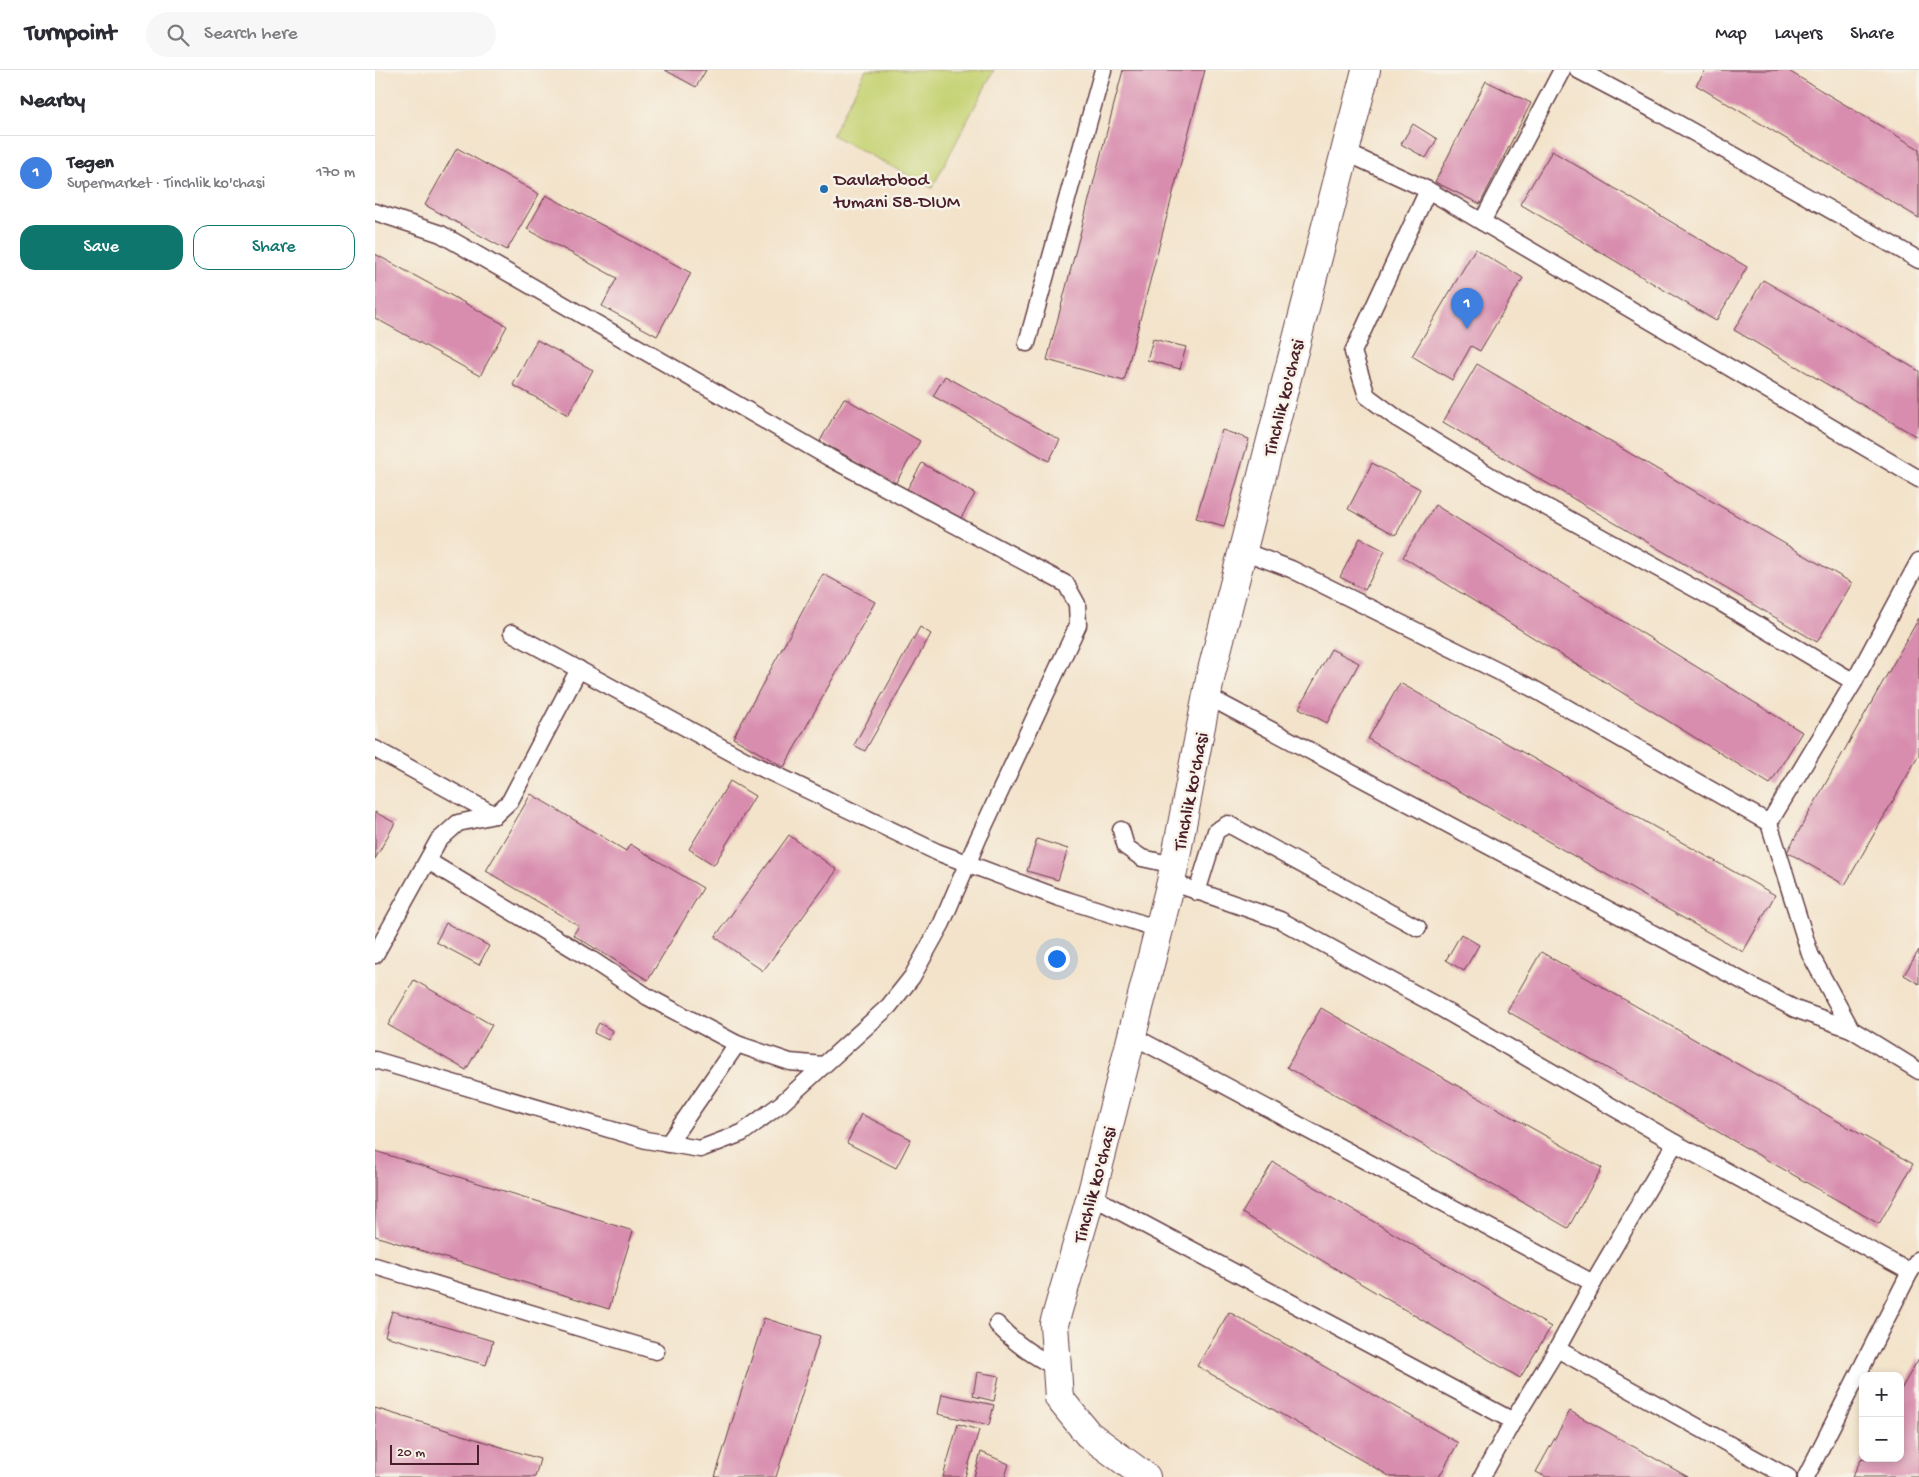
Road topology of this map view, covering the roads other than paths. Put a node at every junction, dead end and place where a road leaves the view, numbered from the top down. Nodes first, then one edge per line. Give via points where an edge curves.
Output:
1 (1103, 70) edge
2 (1366, 70) edge
3 (1562, 70) edge
4 (1578, 70) edge
5 (1345, 152) junction
6 (1428, 190) junction
7 (375, 212) edge
8 (1482, 222) junction
9 (1919, 260) edge
10 (1027, 343) dead end
11 (1919, 479) edge
12 (1243, 551) junction
13 (1919, 561) edge
14 (512, 633) dead end
15 (579, 669) junction
16 (1853, 682) junction
17 (1207, 696) junction
18 (375, 749) edge
19 (495, 815) junction
20 (1769, 823) junction
21 (1121, 830) dead end
22 (428, 861) junction
23 (968, 864) junction
24 (1173, 874) junction
25 (1197, 892) junction
26 (1418, 928) dead end
27 (1159, 929) junction
28 (375, 955) edge
29 (1851, 1029) junction
30 (1131, 1035) junction
31 (737, 1044) junction
32 (375, 1060) edge
33 (823, 1065) junction
34 (1919, 1071) edge
35 (1675, 1143) junction
36 (669, 1144) junction
37 (1091, 1196) junction
38 (1915, 1265) edge
39 (375, 1266) edge
40 (1593, 1283) junction
41 (997, 1324) dead end
42 (1557, 1350) junction
43 (656, 1351) dead end
44 (1057, 1368) junction
45 (1513, 1421) junction
46 (1146, 1477) edge
47 (1482, 1477) edge
48 (1788, 1477) edge
49 (1806, 1477) edge

1 - 10 lane
2 - 5 street, Tinchlik ko'chasi
3 - 8 lane
4 - 9 lane
5 - 6 lane
5 - 12 street, Tinchlik ko'chasi
6 - 8 lane
6 - 16 lane via 1353,352 1367,396 1499,482 1723,604
7 - 23 lane via 441,234 831,458 1066,584 1077,604 1078,625
8 - 11 lane
12 - 17 street, Tinchlik ko'chasi
12 - 20 lane via 1291,569 1532,688
13 - 16 lane
14 - 15 lane
15 - 19 lane via 510,801
15 - 23 lane via 745,760
16 - 20 lane
17 - 24 street, Tinchlik ko'chasi
17 - 29 lane via 1795,1009
18 - 19 lane
19 - 22 lane via 458,823 438,842
20 - 29 lane via 1810,954
21 - 24 lane via 1126,847
22 - 28 lane
22 - 31 lane via 648,997
23 - 27 lane via 1065,900
23 - 33 lane via 942,923 912,977 889,1006
24 - 25 lane
24 - 27 street, Tinchlik ko'chasi
25 - 26 lane via 1216,831 1228,824
25 - 35 lane via 1280,920
27 - 30 street, Tinchlik ko'chasi
29 - 34 lane
30 - 37 street, Tinchlik ko'chasi
30 - 40 lane
31 - 33 lane via 790,1062
31 - 36 lane
32 - 36 lane
33 - 36 lane via 781,1104 742,1133 701,1149
35 - 38 lane
35 - 40 lane
37 - 44 street, Tinchlik ko'chasi via 1054,1324
37 - 45 lane
38 - 49 lane
39 - 43 lane
40 - 42 lane
41 - 44 lane via 1031,1355
42 - 45 lane
42 - 48 lane
44 - 46 street, Tinchlik ko'chasi via 1059,1398 1088,1434
45 - 47 lane

